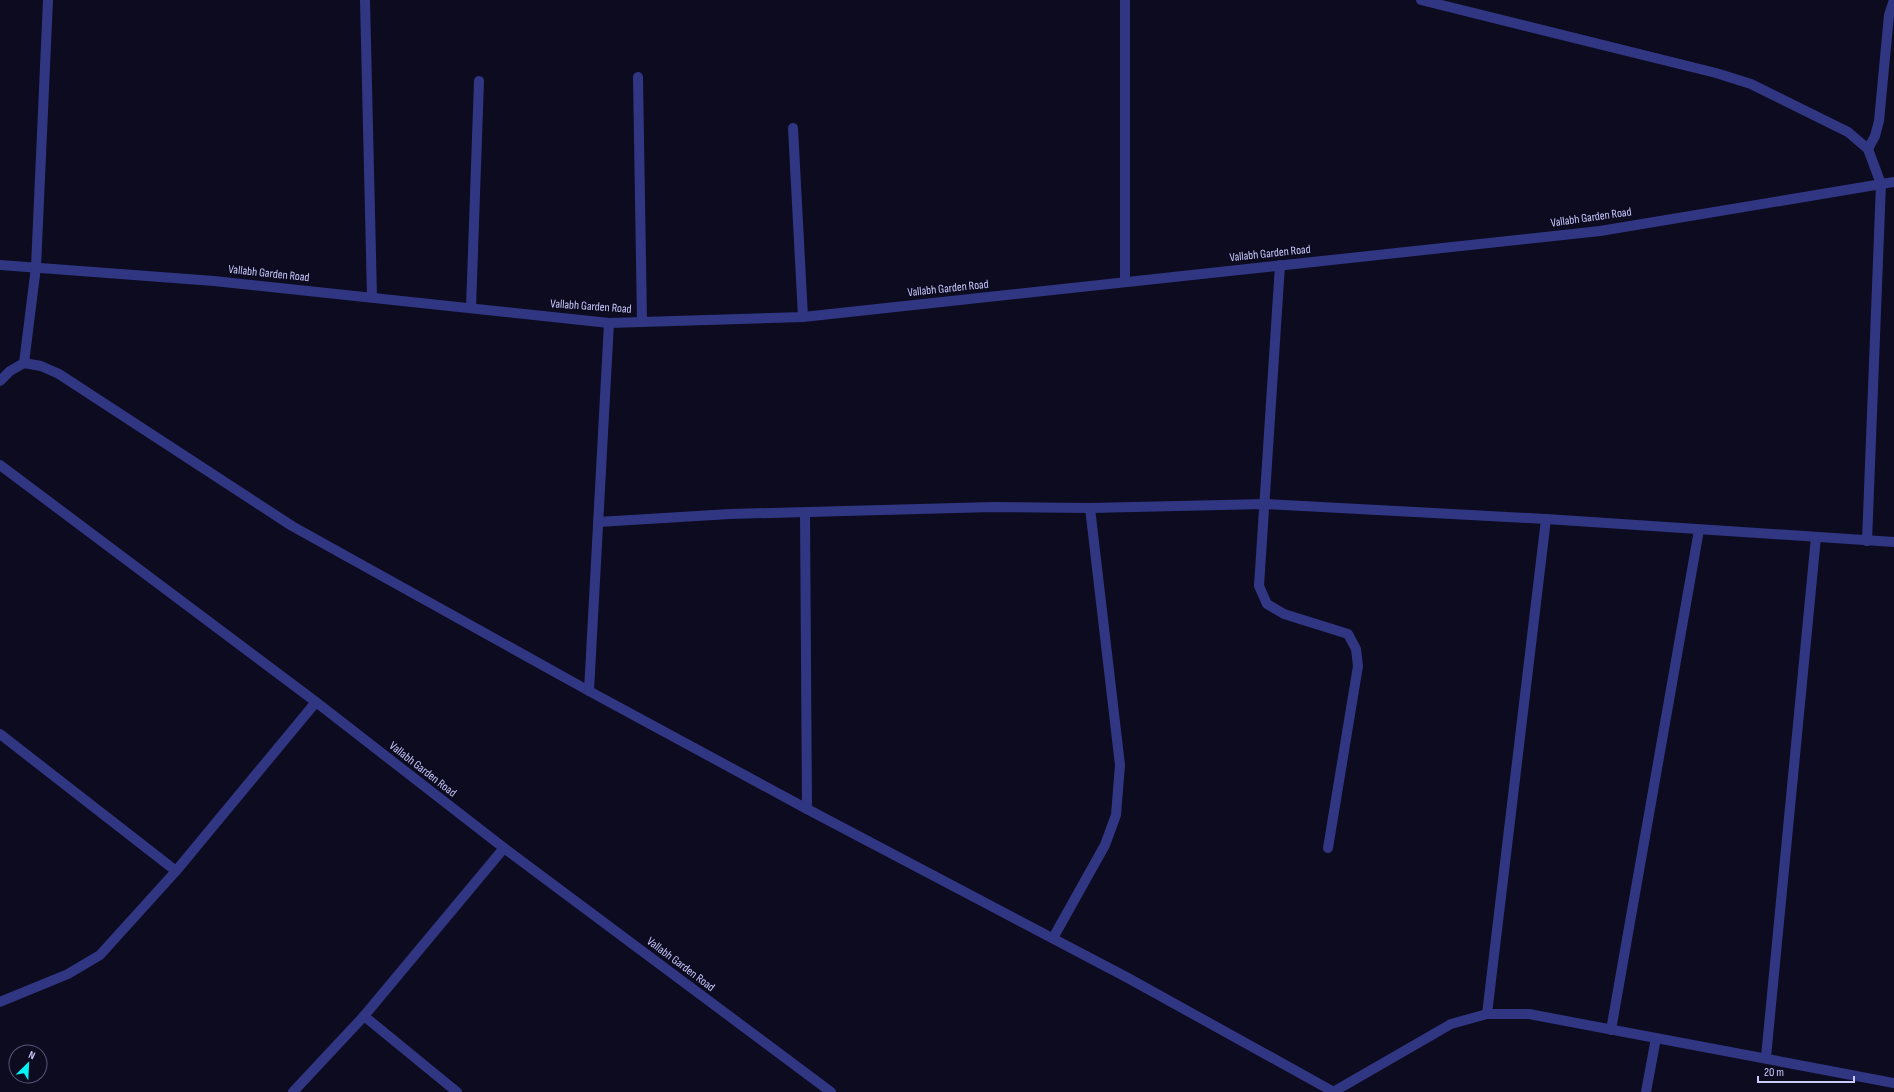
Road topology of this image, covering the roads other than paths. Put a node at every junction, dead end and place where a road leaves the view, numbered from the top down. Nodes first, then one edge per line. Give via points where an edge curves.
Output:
1 (48, 0) edge
2 (365, 0) edge
3 (1125, 0) edge
4 (1421, 0) edge
5 (1894, 0) edge
6 (638, 77) dead end
7 (479, 81) dead end
8 (793, 128) dead end
9 (1868, 149) junction
10 (1894, 182) edge
11 (1881, 184) junction
12 (0, 265) edge
13 (1280, 265) junction
14 (36, 267) junction
15 (1125, 282) junction
16 (372, 297) junction
17 (471, 308) junction
18 (803, 317) junction
19 (642, 322) junction
20 (608, 323) junction
21 (24, 363) junction
22 (0, 381) edge
23 (0, 465) edge
24 (1266, 504) junction
25 (1090, 508) junction
26 (805, 513) junction
27 (1546, 519) junction
28 (598, 522) junction
29 (1699, 530) junction
30 (1816, 537) junction
31 (1867, 541) junction
32 (1894, 542) edge
33 (589, 691) junction
34 (316, 702) junction
35 (0, 734) edge
36 (807, 809) junction
37 (504, 848) junction
38 (1328, 848) dead end
39 (176, 871) junction
40 (1053, 938) junction
41 (0, 1002) edge
42 (1487, 1014) junction
43 (364, 1016) junction
44 (1611, 1030) junction
45 (1656, 1038) junction
46 (1766, 1058) junction
47 (1894, 1083) edge
48 (293, 1092) edge
49 (457, 1092) edge
50 (831, 1092) edge
51 (1334, 1092) edge
52 (1646, 1092) edge

1 - 14 street
2 - 16 street
3 - 15 street
4 - 9 street via 1716,73 1751,84 1848,132
5 - 9 street via 1888,15 1879,121
6 - 19 street
7 - 17 street
8 - 18 street
9 - 11 street
10 - 11 street, Vallabh Garden Road
11 - 13 street, Vallabh Garden Road via 1600,231
11 - 31 street
12 - 14 street, Vallabh Garden Road
13 - 15 street, Vallabh Garden Road
13 - 24 street
14 - 16 street, Vallabh Garden Road
14 - 21 street
15 - 18 street, Vallabh Garden Road
16 - 17 street, Vallabh Garden Road
17 - 20 street, Vallabh Garden Road
18 - 19 street, Vallabh Garden Road
19 - 20 street, Vallabh Garden Road
20 - 28 street
21 - 22 street
21 - 33 street via 41,366 59,374 292,526
23 - 34 street, Vallabh Garden Road
24 - 25 street
24 - 27 street
24 - 38 street via 1259,586 1267,604 1284,614 1348,634 1356,649 1358,666
25 - 26 street via 993,507
25 - 40 street via 1120,765 1116,815 1105,845
26 - 28 street via 730,514
26 - 36 street
27 - 29 street
27 - 42 street
28 - 33 street
29 - 30 street
29 - 44 street
30 - 31 street
30 - 46 street
31 - 32 street
33 - 36 street
34 - 37 street, Vallabh Garden Road
34 - 39 street
35 - 39 street
36 - 40 street
37 - 43 street
37 - 50 street, Vallabh Garden Road
39 - 41 street via 100,955 68,974
40 - 51 street
42 - 44 street via 1529,1014
42 - 51 street via 1451,1024
43 - 48 street
43 - 49 street
44 - 45 street
45 - 46 street
45 - 52 street
46 - 47 street

